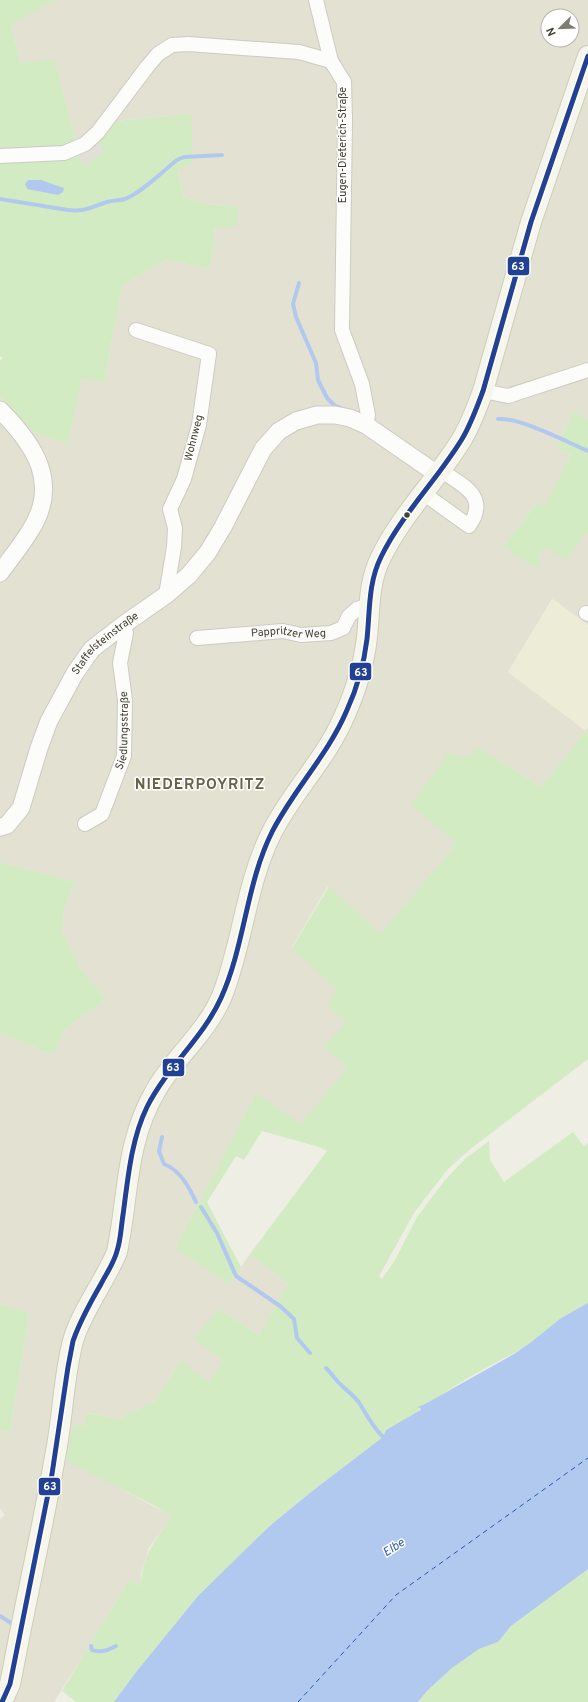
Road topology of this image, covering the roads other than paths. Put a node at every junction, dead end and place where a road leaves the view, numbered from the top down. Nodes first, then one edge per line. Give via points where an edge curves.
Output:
1 (316, 0) edge
2 (588, 56) edge
3 (332, 61) junction
4 (0, 156) edge
5 (136, 330) dead end
6 (588, 370) edge
7 (483, 391) junction
8 (0, 410) edge
9 (366, 425) junction
10 (439, 472) junction
11 (423, 493) junction
12 (0, 573) edge
13 (166, 595) junction
14 (369, 605) junction
15 (123, 624) junction
16 (197, 638) dead end
17 (85, 824) dead end
18 (0, 827) edge
19 (2, 1702) edge

1 - 3 street, Eugen-Dieterich-Straße
2 - 7 main road via 531,222
3 - 4 street via 299,52 188,44 172,46 150,62 98,132 85,144 64,153
3 - 9 street, Eugen-Dieterich-Straße via 344,82 342,330 362,384 368,415
5 - 13 street, Wohnweg via 209,354 199,425 184,479 170,509 175,528
6 - 7 street via 508,396
7 - 10 main road via 462,439
8 - 12 street via 28,442 43,477 42,498 36,519
9 - 10 street, Staffelsteinstraße
9 - 13 street, Staffelsteinstraße via 350,418 317,415 296,421 279,431 263,449 208,552
10 - 11 main road
10 - 11 street via 472,493 477,502 477,511 469,526
11 - 14 main road via 380,559 372,582
13 - 15 street, Staffelsteinstraße
14 - 16 street, Pappritzer Weg via 357,609 349,616 343,628 331,633 301,635 283,631
14 - 19 main road via 363,660 349,706 335,737 279,818 264,850 233,965 221,999 204,1027 156,1090 140,1124 132,1149 117,1252 73,1340 57,1445 10,1684
15 - 17 street, Siedlungsstraße via 126,633 120,663 125,700 124,756 102,814
15 - 18 street, Staffelsteinstraße via 92,649 75,673 41,741 21,808 7,825

